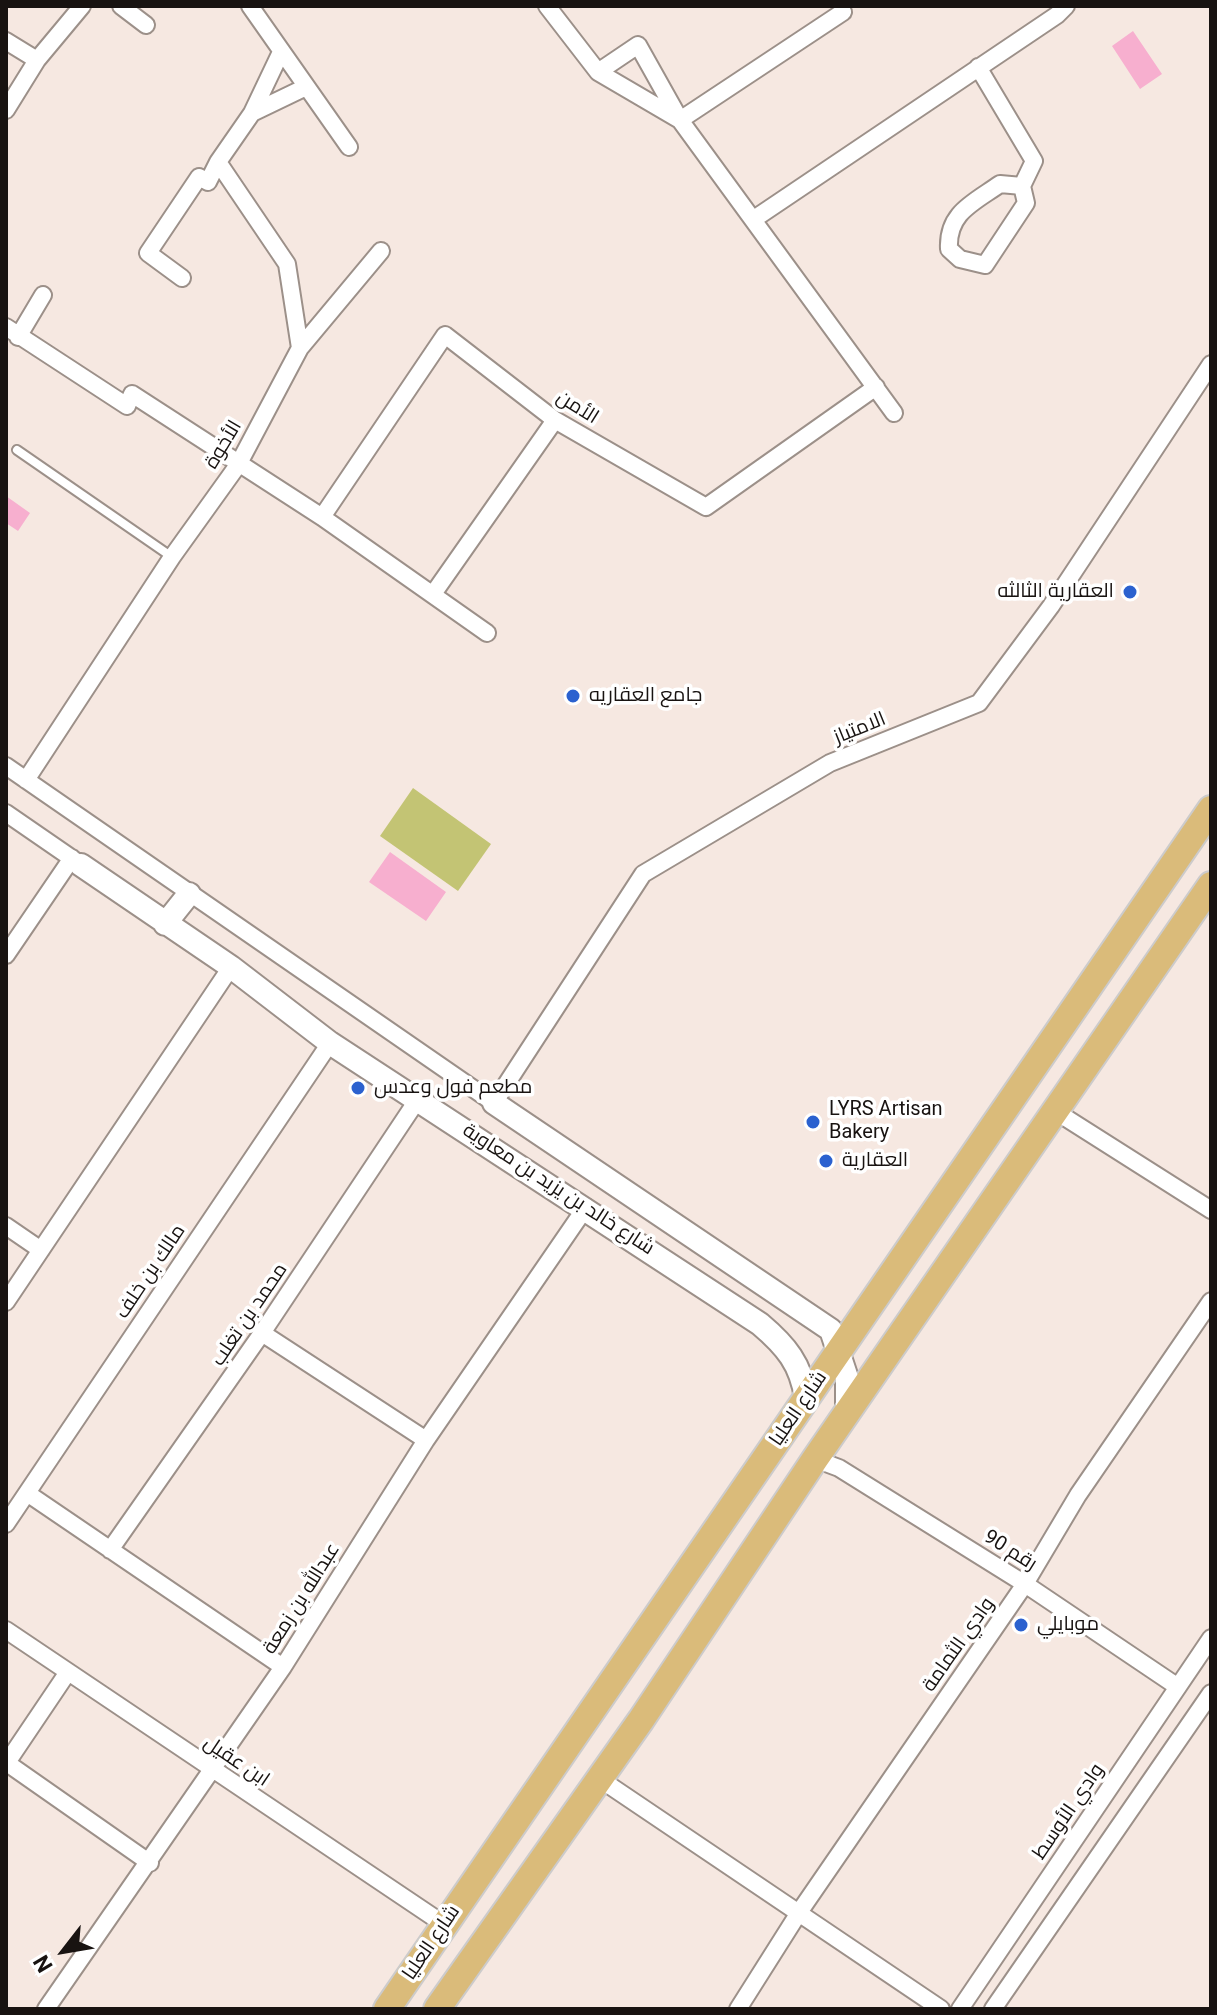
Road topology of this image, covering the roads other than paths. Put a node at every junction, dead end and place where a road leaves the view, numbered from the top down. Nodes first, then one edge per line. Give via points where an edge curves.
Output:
1 (82, 6) edge
2 (121, 6) edge
3 (139, 6) edge
4 (250, 6) edge
5 (547, 6) edge
6 (1057, 9) edge
7 (843, 12) dead end
8 (6, 41) edge
9 (281, 52) junction
10 (37, 60) junction
11 (978, 67) junction
12 (598, 72) junction
13 (306, 87) junction
14 (6, 110) edge
15 (252, 113) junction
16 (680, 120) junction
17 (349, 147) dead end
18 (218, 162) junction
19 (229, 180) junction
20 (208, 182) junction
21 (1022, 186) junction
22 (754, 219) junction
23 (381, 251) dead end
24 (182, 278) dead end
25 (43, 295) dead end
26 (12, 332) edge
27 (300, 348) junction
28 (1211, 364) edge
29 (876, 387) junction
30 (894, 413) dead end
31 (555, 420) junction
32 (17, 450) dead end
33 (238, 465) junction
34 (322, 517) junction
35 (172, 557) junction
36 (433, 594) junction
37 (487, 633) dead end
38 (6, 766) edge
39 (26, 780) junction
40 (1211, 809) edge
41 (6, 813) edge
42 (77, 861) junction
43 (1211, 885) edge
44 (189, 894) junction
45 (165, 924) junction
46 (6, 955) edge
47 (231, 967) junction
48 (330, 1043) junction
49 (418, 1099) junction
50 (494, 1103) junction
51 (1055, 1111) junction
52 (586, 1207) junction
53 (1211, 1210) edge
54 (6, 1226) edge
55 (41, 1250) junction
56 (782, 1296) junction
57 (1211, 1301) edge
58 (6, 1302) edge
59 (760, 1324) junction
60 (262, 1333) junction
61 (839, 1350) junction
62 (806, 1398) junction
63 (847, 1415) junction
64 (426, 1440) junction
65 (815, 1459) junction
66 (27, 1493) junction
67 (6, 1524) edge
68 (110, 1550) junction
69 (1025, 1584) junction
70 (6, 1630) edge
71 (1211, 1638) edge
72 (283, 1667) junction
73 (68, 1672) junction
74 (1178, 1687) junction
75 (1209, 1701) edge
76 (6, 1764) edge
77 (211, 1770) junction
78 (600, 1779) junction
79 (150, 1863) junction
80 (800, 1911) junction
81 (445, 1925) junction
82 (46, 2009) edge
83 (387, 2009) edge
84 (437, 2009) edge
85 (738, 2009) edge
86 (941, 2009) edge
87 (960, 2009) edge
88 (993, 2009) edge

1 - 10 street
2 - 3 street via 146,25
4 - 9 street
5 - 12 street
6 - 11 street
7 - 16 street
8 - 10 street
9 - 13 street
9 - 15 street
10 - 14 street
11 - 21 street via 1034,161
11 - 22 street
12 - 16 street
12 - 16 street via 638,45
13 - 15 street
13 - 17 street
15 - 18 street
16 - 22 street
18 - 19 street
18 - 20 street
19 - 20 street
19 - 27 street via 287,264
20 - 24 street via 199,177 148,253
21 - 21 street via 1000,184 958,216 948,230 949,249 960,259 985,265 1026,203
22 - 29 street
23 - 27 street, الأخوة
25 - 26 street
26 - 33 street via 127,406 132,394
27 - 33 street, الأخوة
28 - 50 street, الامتياز via 1051,606 979,703 830,763 643,874
29 - 30 street
29 - 31 street, الأمن via 706,507
31 - 34 street, الأمن via 445,335
31 - 36 street
32 - 35 lane
33 - 34 street
33 - 35 street, الأخوة
34 - 36 street
35 - 39 street, الأخوة
36 - 37 street
38 - 39 street, شارع خالد بن يزيد بن معاوية
39 - 44 street, شارع خالد بن يزيد بن معاوية
40 - 61 main road, شارع العليا
41 - 42 street, شارع خالد بن يزيد بن معاوية
42 - 45 main road, شارع خالد بن يزيد بن معاوية
42 - 46 street
43 - 51 main road, شارع العليا
44 - 45 main road
44 - 50 street, شارع خالد بن يزيد بن معاوية
45 - 47 main road, شارع خالد بن يزيد بن معاوية
47 - 48 main road, شارع خالد بن يزيد بن معاوية
47 - 55 street
48 - 49 main road, شارع خالد بن يزيد بن معاوية
48 - 66 street, مالك بن خلف
49 - 52 main road, شارع خالد بن يزيد بن معاوية
49 - 60 street, محمد بن تغلب
50 - 56 main road, شارع خالد بن يزيد بن معاوية
51 - 53 street
51 - 63 main road, شارع العليا
52 - 59 main road, شارع خالد بن يزيد بن معاوية
52 - 64 street, عبدالله بن زمعة
54 - 55 street
55 - 58 street
56 - 59 main road via 778,1316
56 - 61 main road, شارع خالد بن يزيد بن معاوية via 831,1330
57 - 69 street, وادي الثمامة via 1078,1495
59 - 62 main road, شارع خالد بن يزيد بن معاوية via 793,1356
60 - 64 street
60 - 68 street, محمد بن تغلب
61 - 62 main road, شارع العليا
61 - 63 main road via 847,1378
62 - 81 main road, شارع العليا
63 - 65 main road, شارع العليا
64 - 72 street, عبدالله بن زمعة
65 - 69 street, رقم 90 via 839,1468
65 - 78 main road, شارع العليا
66 - 67 street, مالك بن خلف
66 - 68 street
68 - 72 street
69 - 74 street, رقم 90
69 - 80 street, وادي الثمامة
70 - 73 street, ابن عقيل
71 - 74 street, وادي الأوسط
72 - 77 street, عبدالله بن زمعة
73 - 76 street
73 - 77 street, ابن عقيل
74 - 87 street, وادي الأوسط
75 - 88 street
76 - 79 street
77 - 79 street, عبدالله بن زمعة
77 - 81 street, ابن عقيل
78 - 80 street
78 - 84 main road, شارع العليا
79 - 82 street, عبدالله بن زمعة
80 - 85 street, وادي الثمامة
80 - 86 street
81 - 83 main road, شارع العليا

